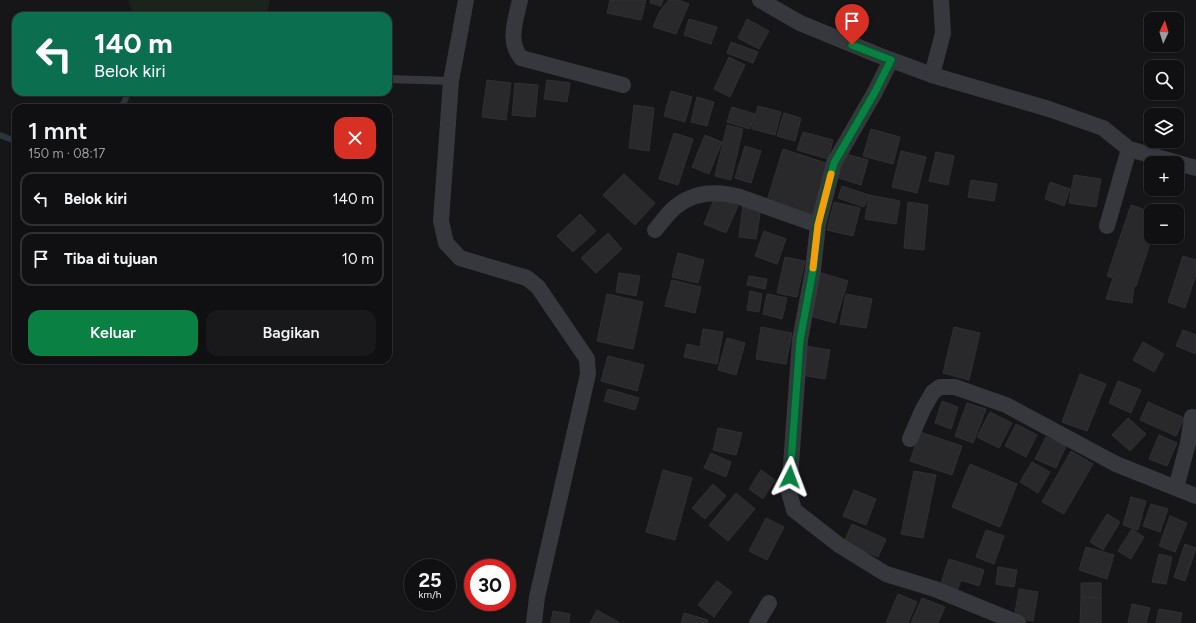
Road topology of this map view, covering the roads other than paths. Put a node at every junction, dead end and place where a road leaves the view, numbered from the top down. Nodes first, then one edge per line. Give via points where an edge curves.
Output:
1 (466, 0) edge
2 (520, 0) edge
3 (760, 0) edge
4 (941, 0) edge
5 (891, 60) junction
6 (932, 75) junction
7 (392, 79) edge
8 (451, 81) junction
9 (623, 85) dead end
10 (1129, 149) junction
11 (1196, 168) edge
12 (818, 225) junction
13 (1108, 226) dead end
14 (655, 230) dead end
15 (1192, 417) dead end
16 (910, 439) dead end
17 (1176, 488) junction
18 (1196, 496) edge
19 (769, 603) dead end
20 (534, 623) edge
21 (757, 623) edge
22 (1018, 623) edge

1 - 8 street
2 - 9 street via 513,35 516,52 521,58
3 - 5 street via 800,23
4 - 6 street via 943,33
5 - 6 street
5 - 12 street via 834,163
6 - 10 street via 1103,128
7 - 8 lane
8 - 20 street via 441,221 446,243 460,258 527,278 538,287 587,359 588,374 537,597
10 - 11 street
10 - 13 street
12 - 14 street via 740,197 713,192 696,196 678,205
12 - 22 street via 813,270 800,340 789,492 794,510 839,546 886,574 935,589
15 - 17 street via 1188,444
16 - 17 street via 933,392 940,386 955,387 1006,405 1116,464
17 - 18 street
19 - 21 street

